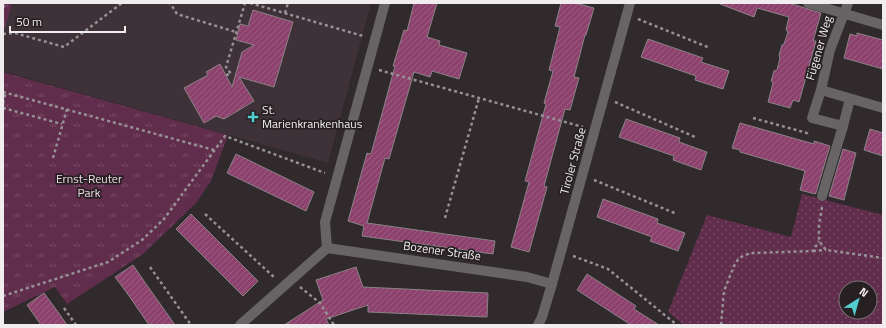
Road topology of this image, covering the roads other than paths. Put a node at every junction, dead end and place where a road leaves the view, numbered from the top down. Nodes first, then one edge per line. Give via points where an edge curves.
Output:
1 (385, 3) edge
2 (630, 3) edge
3 (808, 3) edge
4 (848, 3) edge
5 (843, 13) junction
6 (883, 25) edge
7 (821, 90) junction
8 (850, 99) junction
9 (883, 108) edge
10 (843, 126) junction
11 (822, 196) road end
12 (327, 248) junction
13 (552, 284) junction
14 (240, 325) edge
15 (538, 325) edge

1 - 12 street via 325,222
2 - 13 street, Tiroler Straße
3 - 5 street, Fügener Weg
4 - 5 street, Fügener Weg
5 - 6 street, Fügener Weg
5 - 7 street, Fügener Weg via 830,50
7 - 8 street, Fügener Weg
7 - 10 street, Fügener Weg via 812,118
8 - 9 street, Fügener Weg
8 - 10 street
10 - 11 street
12 - 13 street, Bozener Straße via 527,277
12 - 14 street
13 - 15 street, Tiroler Straße

